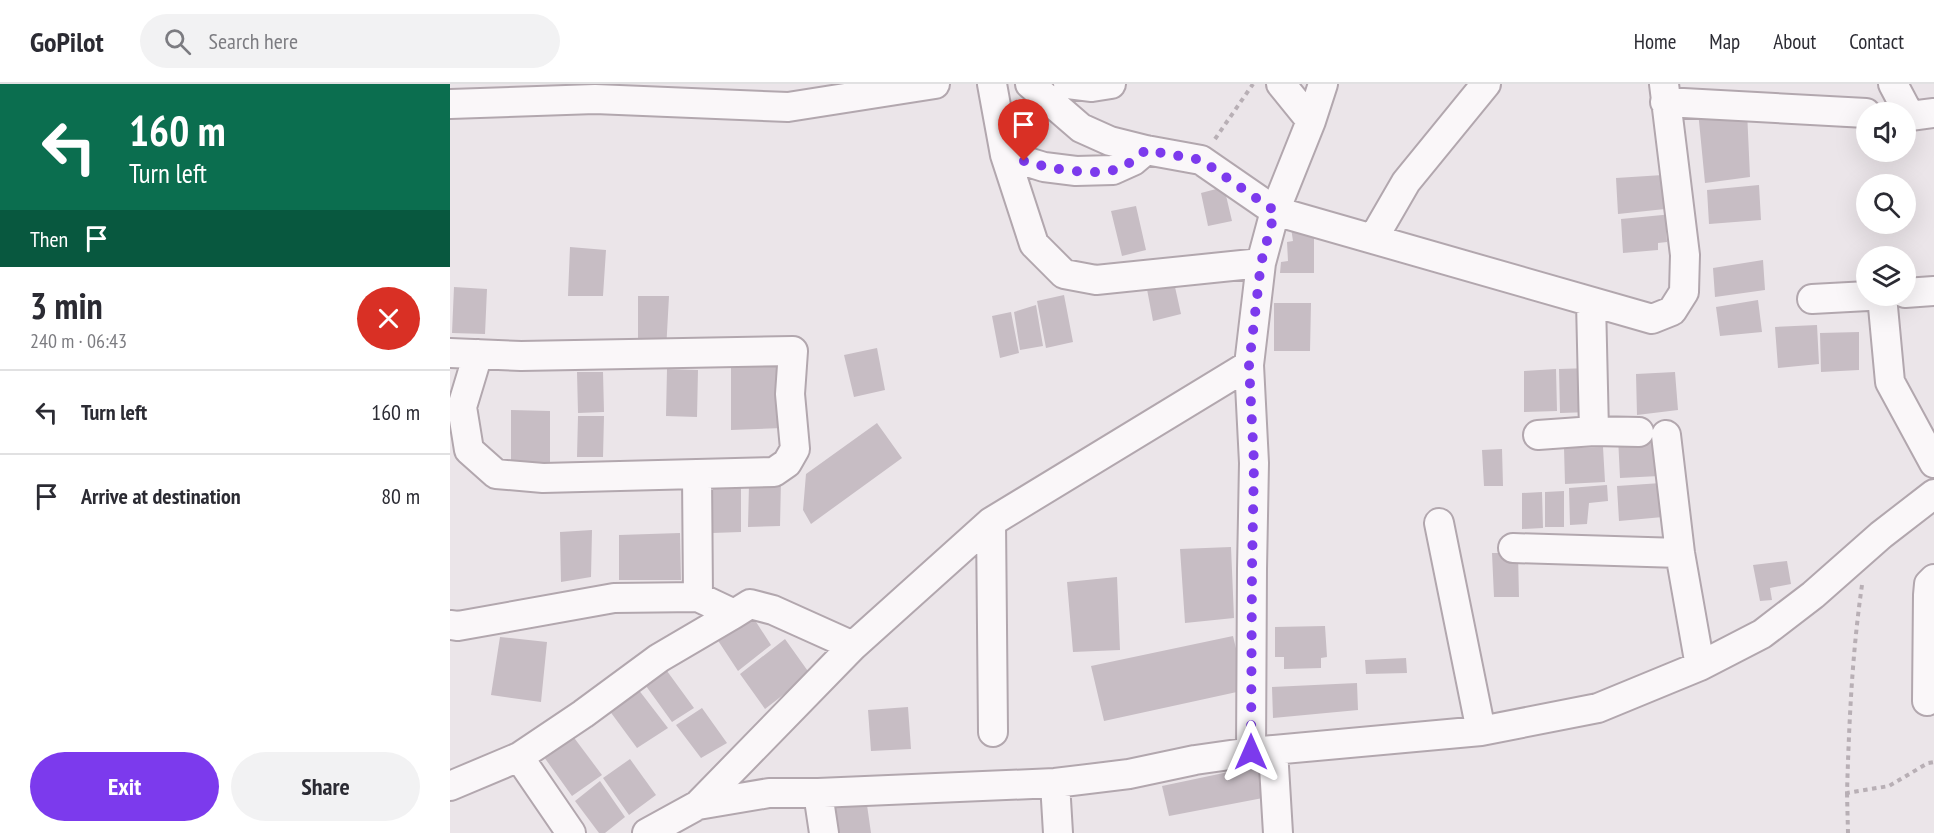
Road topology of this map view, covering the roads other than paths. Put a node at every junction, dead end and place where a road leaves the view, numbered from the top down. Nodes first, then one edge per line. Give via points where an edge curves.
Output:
1 (935, 84) edge
2 (992, 84) edge
3 (1030, 84) edge
4 (1068, 84) edge
5 (1111, 84) edge
6 (1281, 84) edge
7 (1323, 84) edge
8 (1486, 84) edge
9 (1893, 84) edge
10 (595, 91) edge
11 (838, 92) edge
12 (1665, 93) edge
13 (458, 97) edge
14 (1906, 102) edge
15 (1856, 112) edge
16 (1311, 121) junction
17 (1146, 150) junction
18 (1005, 155) junction
19 (1275, 211) junction
20 (1373, 239) junction
21 (1261, 263) junction
22 (1934, 291) edge
23 (1916, 292) edge
24 (1856, 297) edge
25 (1812, 299) dead end
26 (1591, 302) junction
27 (1883, 306) edge
28 (464, 354) edge
29 (1249, 365) junction
30 (1594, 431) junction
31 (1639, 432) dead end
32 (1538, 435) dead end
33 (1666, 435) dead end
34 (1934, 463) edge
35 (697, 474) junction
36 (1934, 494) edge
37 (991, 522) junction
38 (1440, 523) dead end
39 (1513, 548) dead end
40 (1680, 553) junction
41 (1934, 579) edge
42 (698, 597) junction
43 (734, 614) junction
44 (450, 625) edge
45 (853, 646) junction
46 (1700, 666) junction
47 (1927, 701) dead end
48 (1481, 731) junction
49 (993, 732) dead end
50 (1262, 751) junction
51 (519, 757) junction
52 (1055, 783) junction
53 (450, 786) edge
54 (818, 794) junction
55 (698, 805) junction
56 (572, 833) edge
57 (647, 833) edge
58 (824, 833) edge
59 (1058, 833) edge
60 (1278, 833) edge

1 - 11 street
2 - 18 street
3 - 17 street via 1081,128 1110,141
4 - 5 street
6 - 16 street
7 - 16 street
8 - 20 street via 1406,182
9 - 14 street
10 - 11 street via 788,107
10 - 13 street
12 - 15 street
12 - 26 street via 1684,255 1684,292 1672,311 1652,319
16 - 19 street
17 - 18 street via 1113,170 1044,167
17 - 19 street via 1201,160
18 - 21 street via 1034,244 1065,273 1096,280
19 - 20 street
19 - 21 street
20 - 26 street
21 - 29 street
22 - 23 street
24 - 25 street
26 - 30 street
27 - 34 street via 1890,382
28 - 35 street via 462,407 469,450 496,474 543,478
28 - 35 street via 793,351 790,394 795,449 787,463 774,472
29 - 37 street
29 - 50 street via 1254,463 1252,569
30 - 31 street
30 - 32 street
33 - 40 street
35 - 42 street
36 - 46 street via 1762,634
37 - 45 street
37 - 49 street
38 - 48 street
39 - 40 street
40 - 46 street
41 - 47 street via 1928,595
42 - 43 street
42 - 44 street via 615,598
43 - 45 street via 750,604 773,610
43 - 51 street via 659,658
45 - 55 street
46 - 48 street via 1598,708
48 - 50 street
50 - 52 street
50 - 60 street
51 - 53 street
51 - 56 street
52 - 54 street
52 - 59 street
54 - 55 street via 769,793
54 - 58 street
55 - 57 street

